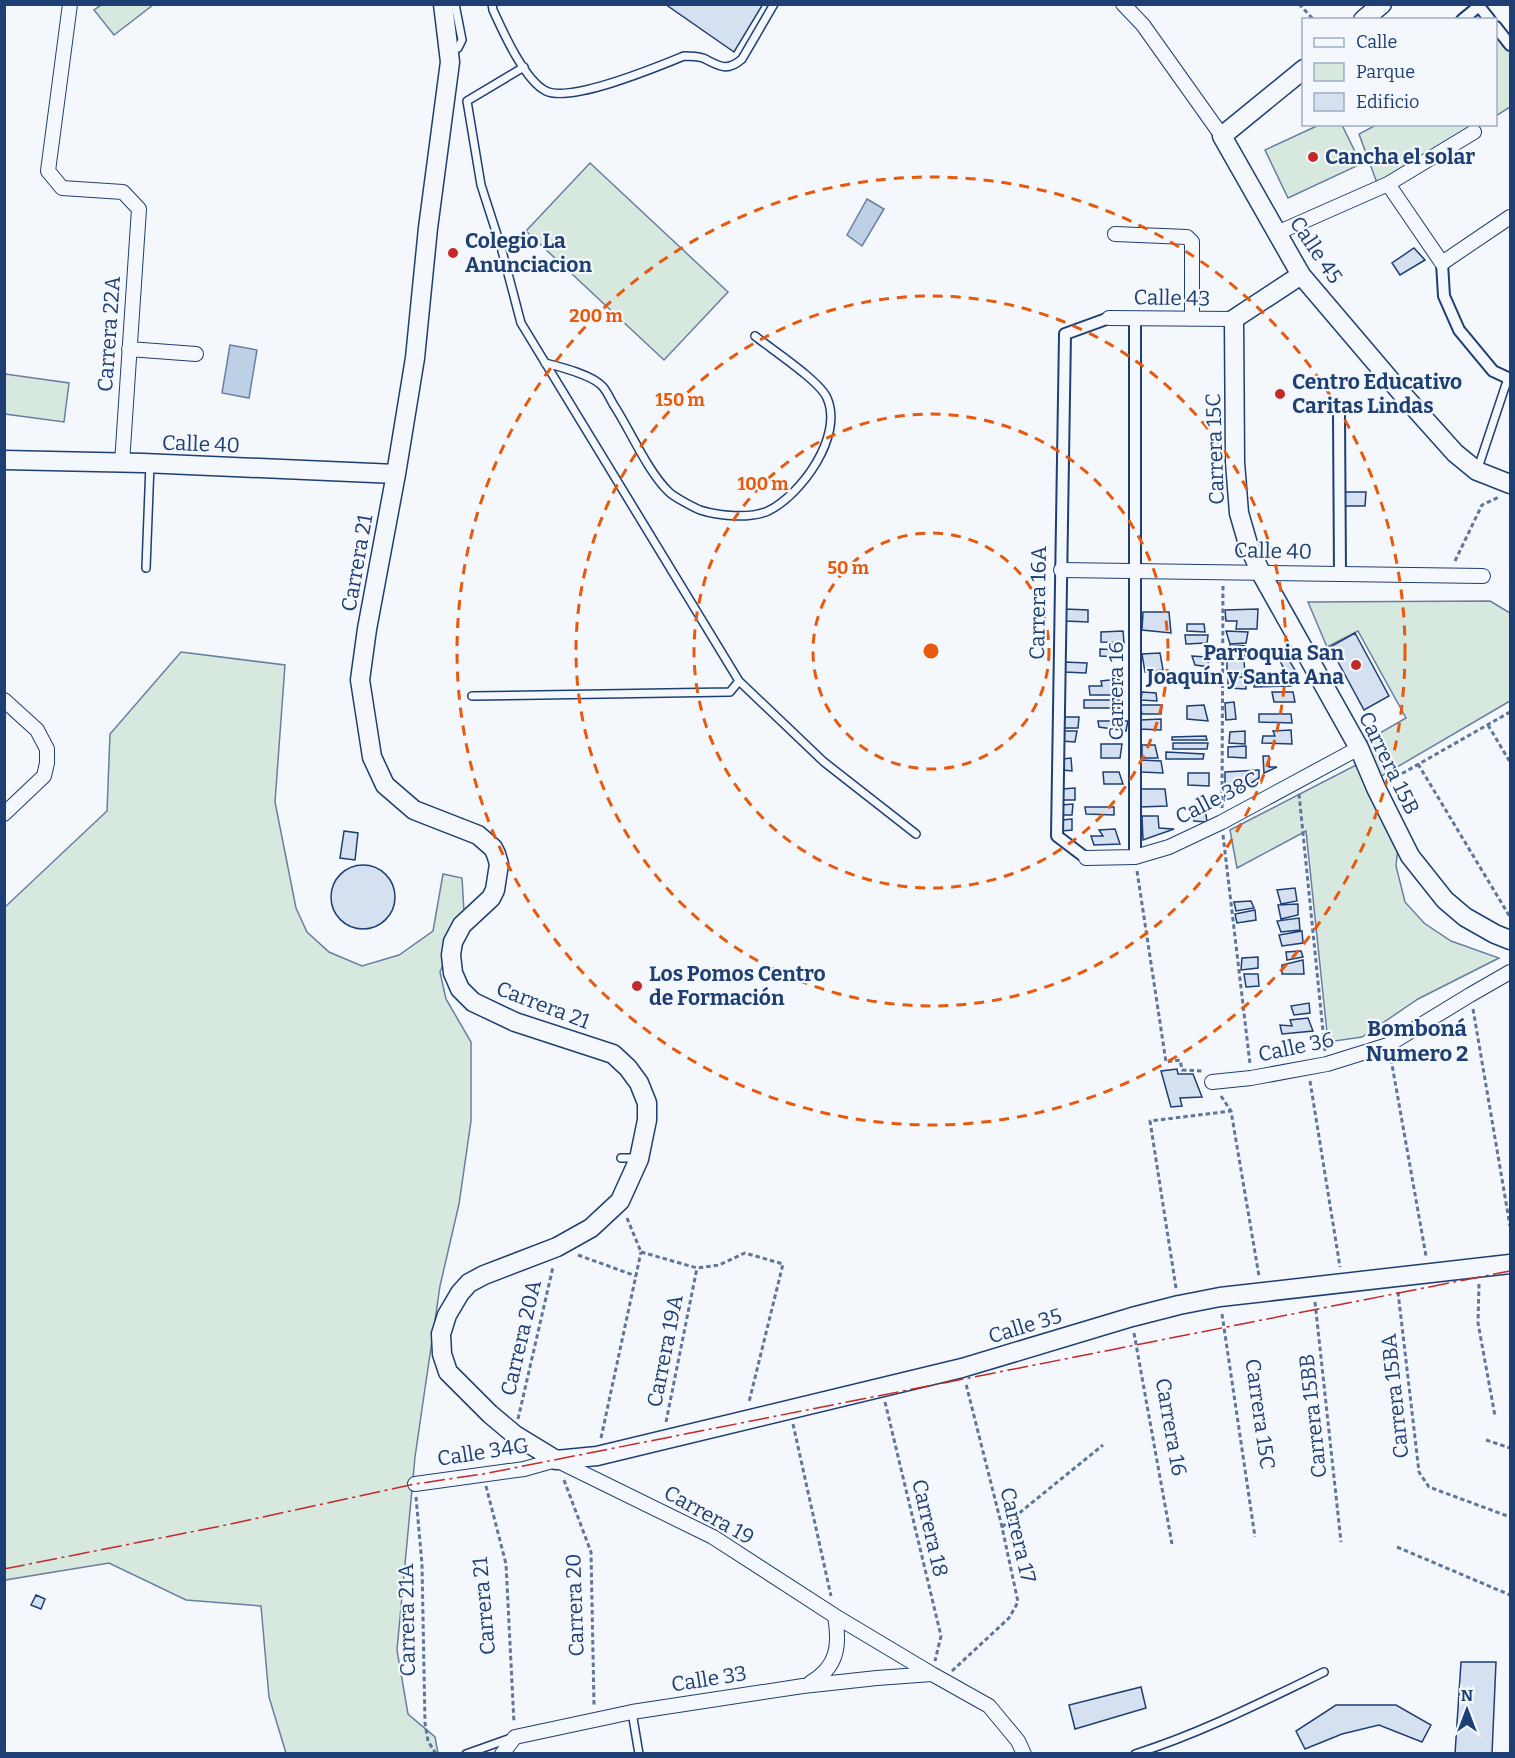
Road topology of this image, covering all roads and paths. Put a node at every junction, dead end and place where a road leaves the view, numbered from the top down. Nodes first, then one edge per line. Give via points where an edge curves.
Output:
1 (70, 4) edge
2 (444, 4) edge
3 (455, 4) edge
4 (492, 4) edge
5 (774, 4) edge
6 (1123, 4) edge
7 (1299, 4) edge
8 (1382, 4) edge
9 (1312, 18) edge
10 (1366, 18) edge
11 (1464, 18) edge
12 (1488, 18) edge
13 (1497, 28) edge
14 (1510, 45) edge
15 (449, 52) junction
16 (524, 67) junction
17 (1302, 71) edge
18 (1474, 132) dead end
19 (1222, 136) junction
20 (1388, 184) junction
21 (1510, 217) edge
22 (1277, 233) junction
23 (1115, 234) dead end
24 (1442, 262) junction
25 (1301, 275) junction
26 (1109, 318) joint
27 (1135, 318) junction
28 (1192, 319) junction
29 (1234, 319) junction
30 (755, 336) dead end
31 (129, 349) junction
32 (196, 354) dead end
33 (545, 363) junction
34 (1508, 378) joint
35 (1339, 415) dead end
36 (4, 460) edge
37 (122, 463) junction
38 (150, 464) junction
39 (1477, 471) junction
40 (396, 474) junction
41 (1506, 490) edge
42 (146, 567) dead end
43 (1061, 570) junction
44 (1135, 571) junction
45 (1261, 573) junction
46 (1340, 574) junction
47 (1448, 576) junction
48 (1483, 576) dead end
49 (739, 681) junction
50 (472, 696) dead end
51 (4, 700) edge
52 (1510, 712) edge
53 (1488, 725) junction
54 (1359, 748) junction
55 (1510, 762) edge
56 (1418, 764) junction
57 (1298, 780) junction
58 (1376, 788) junction
59 (4, 814) edge
60 (916, 834) dead end
61 (1135, 857) junction
62 (1086, 858) joint
63 (1510, 917) edge
64 (1510, 940) edge
65 (1510, 972) edge
66 (1470, 995) junction
67 (1388, 1045) junction
68 (1326, 1064) junction
69 (1308, 1068) junction
70 (1212, 1082) junction
71 (1231, 1112) junction
72 (620, 1201) junction
73 (1510, 1226) edge
74 (557, 1247) junction
75 (641, 1252) junction
76 (1510, 1264) edge
77 (1480, 1267) junction
78 (697, 1268) junction
79 (1429, 1273) junction
80 (636, 1276) junction
81 (1396, 1277) junction
82 (1342, 1283) junction
83 (1313, 1286) junction
84 (1262, 1292) junction
85 (1220, 1297) junction
86 (1179, 1305) junction
87 (1132, 1317) junction
88 (962, 1368) junction
89 (882, 1388) junction
90 (790, 1410) junction
91 (1495, 1416) dead end
92 (744, 1421) junction
93 (515, 1435) junction
94 (663, 1440) junction
95 (1486, 1440) dead end
96 (1103, 1446) dead end
97 (1510, 1448) edge
98 (597, 1456) junction
99 (556, 1460) junction
100 (483, 1474) junction
101 (415, 1484) joint
102 (1510, 1517) edge
103 (1002, 1527) junction
104 (1255, 1538) dead end
105 (1341, 1542) dead end
106 (1172, 1544) dead end
107 (1397, 1547) dead end
108 (1510, 1595) edge
109 (835, 1616) junction
110 (1324, 1672) dead end
111 (937, 1677) junction
112 (803, 1686) junction
113 (632, 1712) junction
114 (594, 1719) junction
115 (515, 1737) junction
116 (436, 1754) edge
117 (466, 1754) edge
118 (502, 1754) edge
119 (639, 1754) edge
120 (1024, 1754) edge
121 (1135, 1754) edge

1 - 31 street, Carrera 22A via 48,171 62,188 123,192 139,208
2 - 15 street, Carrera 21
3 - 15 lane via 462,40 458,48
4 - 16 lane
5 - 16 lane via 734,66 718,67 695,56 684,56 597,88 565,94 547,92
6 - 19 street, Calle 45 via 1143,25
7 - 9 path
8 - 10 street
11 - 12 street via 1479,6
13 - 14 street
15 - 40 street, Carrera 21 via 415,358
16 - 33 lane via 467,101 481,186 521,323
17 - 19 street
18 - 20 street
19 - 22 street, Calle 45
20 - 22 street
20 - 24 street
21 - 24 street
22 - 25 street, Calle 45
23 - 28 street via 1187,237 1192,242
24 - 34 street via 1444,296 1459,330 1493,371
25 - 29 street
25 - 39 street, Calle 45 via 1440,437
26 - 27 street, Calle 43
26 - 43 street, Carrera 16A via 1065,334
27 - 28 street, Calle 43
27 - 44 street, Carrera 16
28 - 29 street, Calle 43
29 - 45 street, Carrera 15C via 1239,513
30 - 33 lane via 817,384 827,398 831,420 829,437 796,490 767,512 738,517 701,510 670,493 602,386 573,369
31 - 32 street
31 - 37 street, Carrera 22A
33 - 49 lane
34 - 39 lane
35 - 46 street
36 - 37 street, Calle 40
37 - 38 street, Calle 40
38 - 40 street, Calle 40
38 - 42 lane
39 - 41 street, Calle 45
40 - 72 street, Carrera 21 via 360,680 372,757 385,785 414,810 478,835 496,854 499,864 495,890 462,925 453,942 453,973 460,989 472,1002 504,1017 613,1054 639,1083 647,1102 647,1120 630,1158
41 - 47 path via 1482,505
43 - 44 street, Calle 40
43 - 62 street, Carrera 16A via 1057,836
44 - 45 street, Calle 40
44 - 61 street, Carrera 16
45 - 46 street, Calle 40
45 - 54 street, Carrera 15B
46 - 47 street, Calle 40
47 - 48 street, Calle 40
49 - 50 lane via 730,692
49 - 60 lane via 824,762
51 - 59 street via 37,730 47,748 44,776
52 - 53 path
53 - 55 path
53 - 56 path
54 - 57 street, Calle 38C
54 - 58 street, Carrera 15B
56 - 58 path
56 - 63 path
57 - 61 street, Calle 38C via 1222,822 1169,847
57 - 68 path
58 - 64 street, Carrera 15B via 1410,856 1444,900
61 - 62 street, Calle 38C
61 - 70 path via 1166,1062 1180,1060 1182,1070 1203,1070
65 - 66 street, Calle 36
66 - 67 street, Calle 36
66 - 73 path
67 - 68 street, Calle 36
67 - 79 path
68 - 69 street, Calle 36
69 - 70 street, Calle 36
69 - 82 path
70 - 71 path
71 - 84 path
71 - 86 path via 1150,1121
72 - 74 street, Carrera 21 via 591,1228
72 - 75 path
74 - 80 path
74 - 93 path, Carrera 20A
74 - 93 street, Carrera 21 via 469,1283 447,1315 441,1334 448,1372
75 - 78 path
75 - 80 path
76 - 77 street, Calle 35
77 - 79 street, Calle 35
77 - 91 path via 1478,1323
78 - 92 path via 719,1265 746,1253 783,1264
78 - 94 path, Carrera 19A
79 - 81 street, Calle 35
80 - 98 path
81 - 82 street, Calle 35
81 - 102 path, Carrera 15BA via 1419,1473 1429,1487
82 - 83 street, Calle 35
83 - 84 street, Calle 35
83 - 105 path, Carrera 15BB
84 - 85 street, Calle 35
85 - 86 street, Calle 35
85 - 104 path, Carrera 15C
86 - 87 street, Calle 35
87 - 88 street, Calle 35
87 - 106 path, Carrera 16
88 - 89 street, Calle 35
88 - 103 path, Carrera 17
89 - 90 street, Calle 35
89 - 111 path, Carrera 18 via 940,1636
90 - 92 street, Calle 35
90 - 109 path
92 - 94 street, Calle 35
93 - 99 street, Carrera 21
94 - 98 street, Calle 35
95 - 97 path
96 - 103 path
98 - 99 street, Calle 35
99 - 100 street, Calle 34G
99 - 109 street, Carrera 19 via 713,1537
99 - 114 path, Carrera 20 via 591,1552
100 - 101 street, Calle 34G
100 - 115 path, Carrera 21 via 506,1564
101 - 116 path, Carrera 21A via 422,1564 425,1723
103 - 111 path, Carrera 17 via 1018,1602 1009,1618
107 - 108 path
109 - 111 street, Carrera 19
109 - 112 street via 838,1632 834,1658 825,1673
110 - 121 lane via 1206,1728
111 - 112 street, Calle 33 via 877,1678
111 - 120 street, Carrera 19 via 988,1706
112 - 113 street, Calle 33
113 - 114 street, Calle 33
113 - 119 lane
114 - 115 street, Calle 33
115 - 117 lane
115 - 118 street

